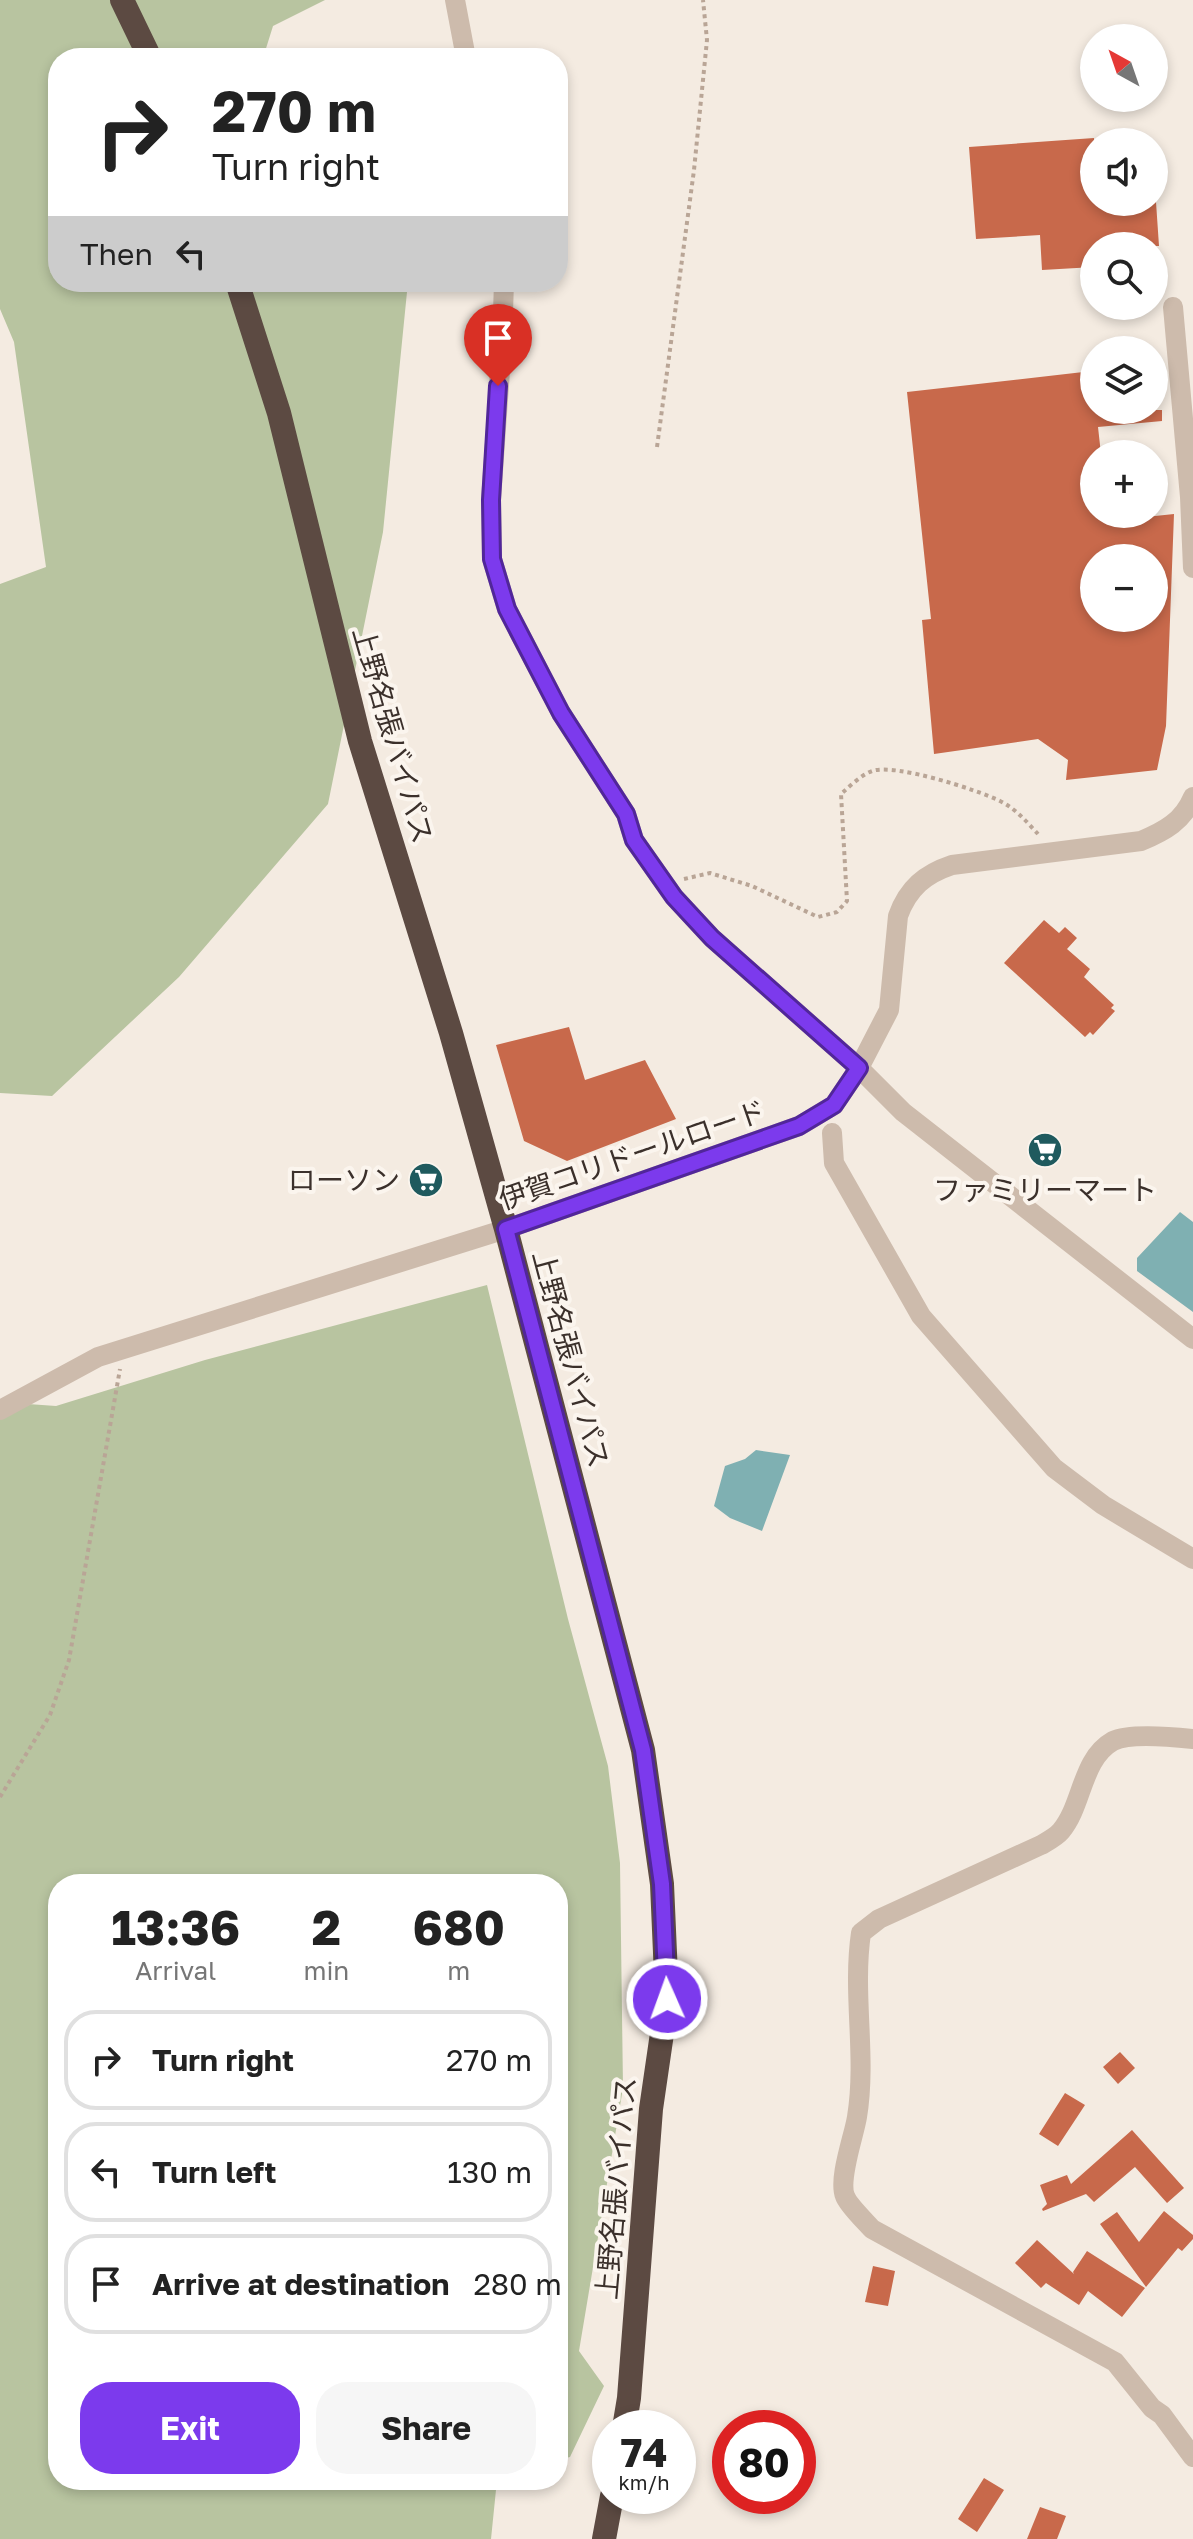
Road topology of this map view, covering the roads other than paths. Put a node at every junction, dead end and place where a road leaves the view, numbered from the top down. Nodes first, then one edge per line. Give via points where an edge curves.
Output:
1 (122, 0) edge
2 (455, 0) edge
3 (145, 48) edge
4 (464, 48) edge
5 (240, 292) edge
6 (504, 292) edge
7 (1173, 307) dead end
8 (1193, 568) edge
9 (1193, 797) edge
10 (859, 1068) junction
11 (832, 1133) dead end
12 (506, 1229) junction
13 (1193, 1339) edge
14 (0, 1410) edge
15 (1193, 1559) edge
16 (1193, 1739) edge
17 (627, 2410) edge
18 (1193, 2457) edge
19 (609, 2514) edge
20 (604, 2539) edge

1 - 3 highway
2 - 4 street
5 - 12 highway, 上野名張バイパス via 279,413 360,741
6 - 10 street via 491,500 492,559 507,609 561,713 626,814 634,840 667,887 712,938
7 - 8 street
9 - 10 street, 伊賀コリドールロード via 1181,819 1141,841 952,865 923,878 898,916 889,1010
10 - 12 street, 伊賀コリドールロード via 834,1105 799,1126
10 - 13 street via 903,1112
11 - 15 street via 834,1163 921,1316 1054,1468 1103,1505
12 - 14 street, 伊賀コリドールロード via 98,1357
12 - 17 highway, 上野名張バイパス via 643,1750 662,1884 667,1999 651,2109
16 - 18 street via 1115,1740 1090,1766 1059,1834 879,1919 861,1933 862,2049 857,2115 844,2179 845,2196 872,2229 1115,2362
19 - 20 highway

